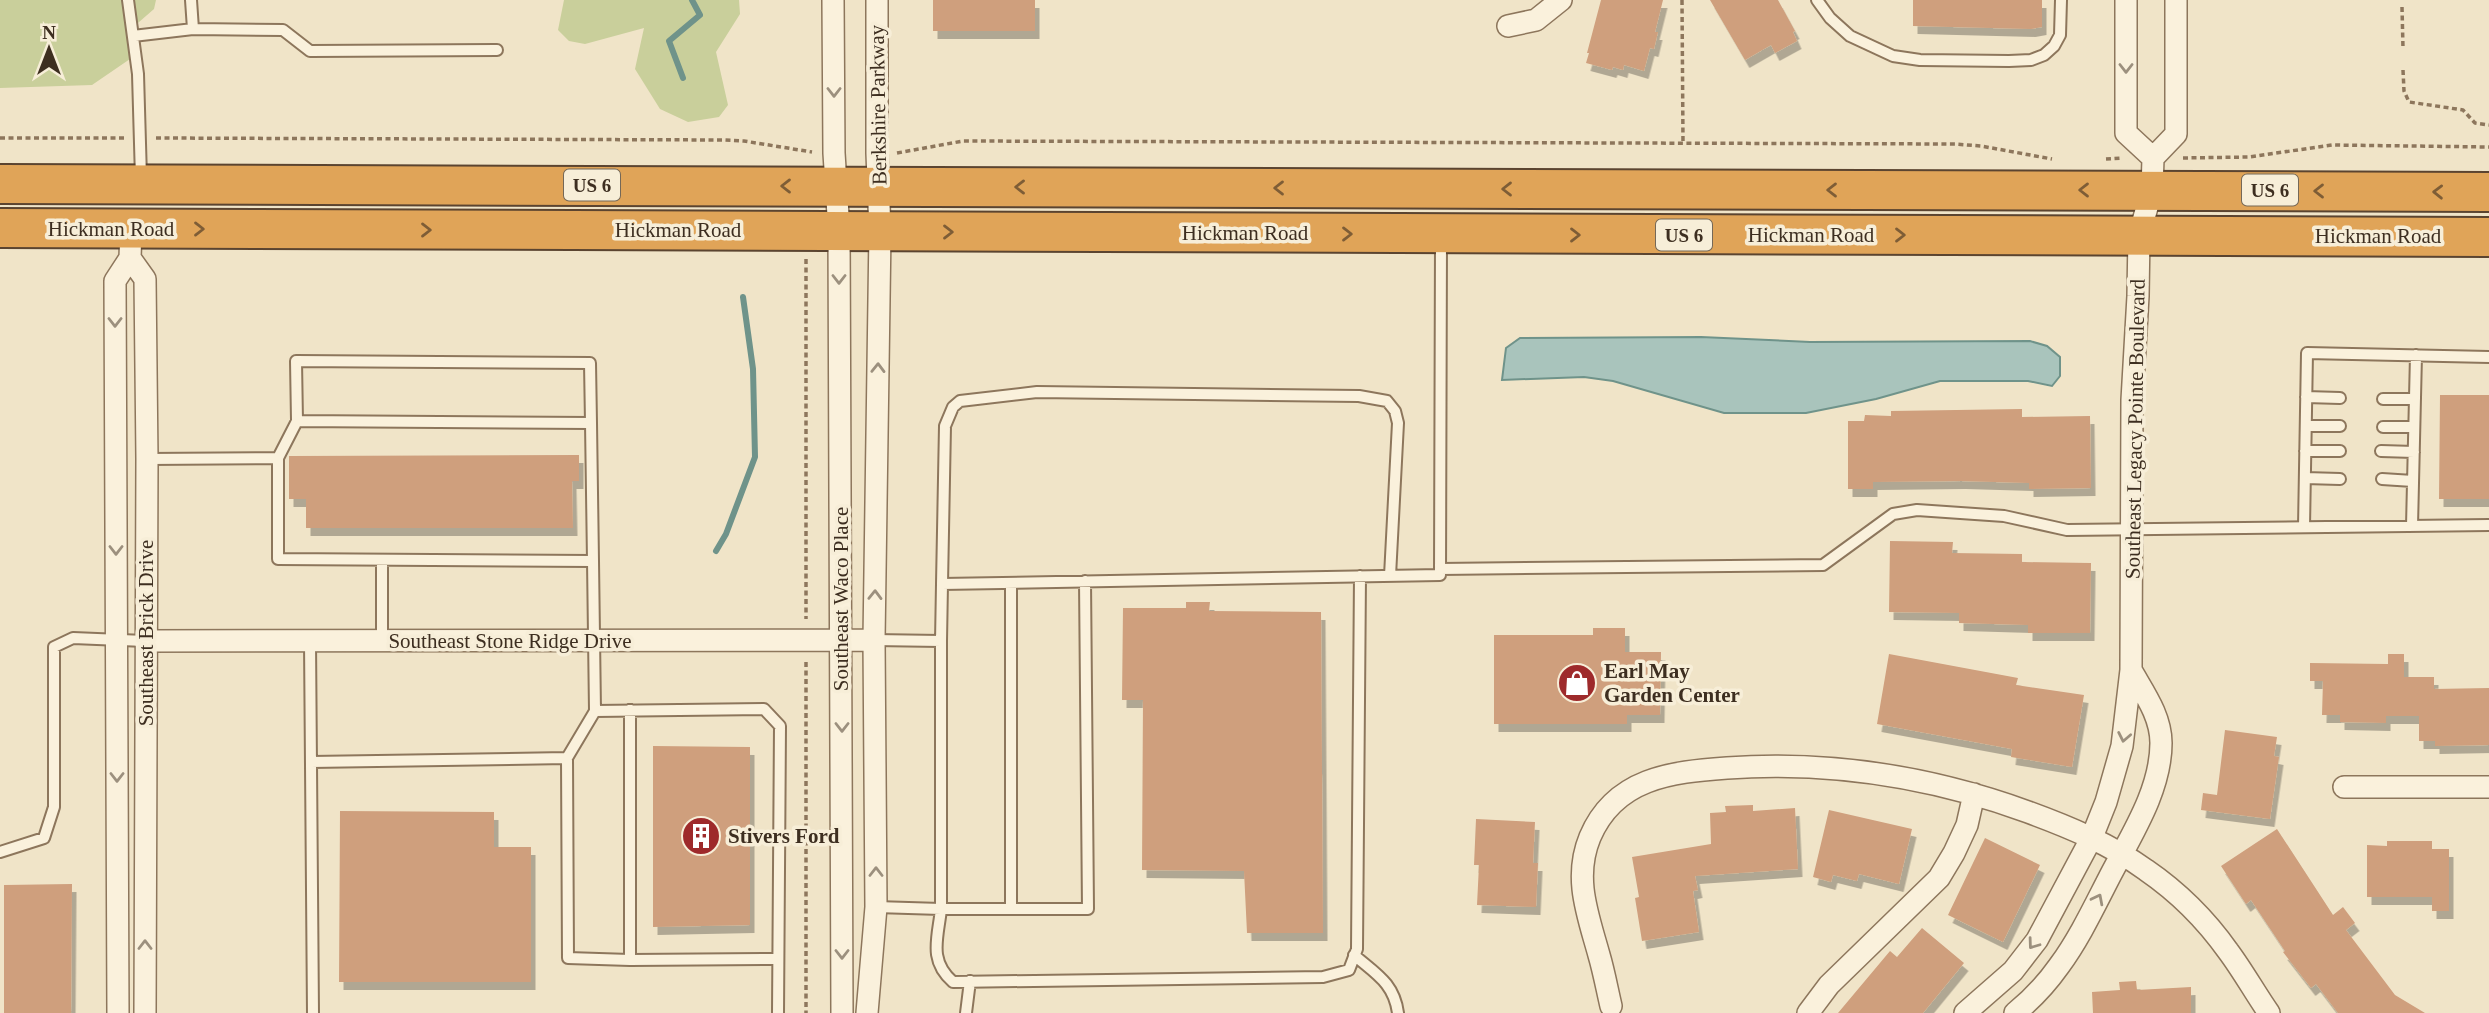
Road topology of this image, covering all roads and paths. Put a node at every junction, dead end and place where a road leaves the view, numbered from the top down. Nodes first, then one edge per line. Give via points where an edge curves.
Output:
1 (128, 0) edge
2 (191, 0) edge
3 (833, 0) edge
4 (877, 0) edge
5 (1561, 0) edge
6 (1682, 0) edge
7 (1817, 0) edge
8 (2061, 0) edge
9 (2126, 0) edge
10 (2176, 0) edge
11 (2402, 7) dead end
12 (1508, 26) dead end
13 (193, 29) junction
14 (133, 36) junction
15 (2403, 48) dead end
16 (497, 50) dead end
17 (2403, 70) dead end
18 (2489, 125) edge
19 (0, 138) edge
20 (141, 138) junction
21 (1683, 144) junction
22 (2489, 147) edge
23 (2202, 157) dead end
24 (2054, 159) dead end
25 (835, 169) junction
26 (2153, 174) junction
27 (0, 184) edge
28 (141, 184) junction
29 (498, 185) junction
30 (2489, 192) edge
31 (879, 195) junction
32 (0, 204) edge
33 (0, 229) edge
34 (839, 231) junction
35 (1441, 235) junction
36 (2139, 235) junction
37 (2489, 237) edge
38 (130, 244) junction
39 (2416, 355) junction
40 (2489, 357) edge
41 (2306, 397) junction
42 (2340, 398) dead end
43 (2383, 399) dead end
44 (2414, 399) junction
45 (297, 422) junction
46 (591, 423) junction
47 (2305, 426) junction
48 (2340, 426) dead end
49 (2383, 426) dead end
50 (2414, 426) junction
51 (2305, 451) junction
52 (2340, 451) dead end
53 (2381, 451) dead end
54 (2414, 452) junction
55 (278, 458) junction
56 (147, 459) junction
57 (2305, 478) junction
58 (2340, 479) dead end
59 (2382, 480) dead end
60 (2413, 481) junction
61 (2489, 525) edge
62 (2412, 526) junction
63 (2304, 527) junction
64 (2131, 530) junction
65 (382, 560) junction
66 (593, 561) junction
67 (1440, 569) junction
68 (1360, 576) junction
69 (1391, 576) junction
70 (1085, 581) junction
71 (1011, 583) junction
72 (942, 584) junction
73 (593, 640) junction
74 (842, 640) junction
75 (874, 640) junction
76 (941, 640) junction
77 (145, 641) junction
78 (310, 641) junction
79 (382, 641) junction
80 (117, 642) junction
81 (2132, 670) junction
82 (630, 710) junction
83 (595, 711) junction
84 (567, 758) junction
85 (311, 762) junction
86 (2344, 787) dead end
87 (2489, 787) edge
88 (1974, 794) junction
89 (2092, 837) junction
90 (0, 852) edge
91 (2121, 854) junction
92 (876, 907) junction
93 (941, 909) junction
94 (1011, 909) junction
95 (1354, 956) junction
96 (778, 959) junction
97 (630, 960) junction
98 (970, 981) junction
99 (1611, 1006) dead end
100 (118, 1013) edge
101 (145, 1013) edge
102 (313, 1013) edge
103 (778, 1013) edge
104 (842, 1013) edge
105 (867, 1013) edge
106 (966, 1013) edge
107 (1398, 1013) edge
108 (1808, 1013) edge
109 (1965, 1013) edge
110 (2015, 1013) edge
111 (2269, 1013) edge

1 - 14 lane
2 - 13 lane
3 -> 25 street, Berkshire Parkway
4 - 31 street, Berkshire Parkway
5 - 12 street via 1536,20
6 - 21 path
7 - 8 lane via 1850,36 1893,56 1920,60 2031,60 2045,55 2060,35
9 -> 26 street via 2126,133
10 - 26 street via 2176,134
11 - 15 path
13 - 14 lane
13 - 16 lane via 283,30 310,51
14 - 20 lane
17 - 18 path via 2404,95 2409,102 2463,110 2475,123
19 - 20 path
20 - 25 path via 725,140 805,152
20 - 28 lane
21 - 24 path via 1955,144
21 - 31 path via 963,141 905,153
22 - 23 path via 2332,145 2249,157
25 -> 29 highway, Hickman Road / US 6
25 - 31 highway, Hickman Road / US 6
25 - 34 street, Southeast Waco Place
30 -> 26 highway, Hickman Road / US 6
26 -> 31 highway, Hickman Road / US 6
26 - 36 street, Southeast Legacy Pointe Boulevard
27 - 28 highway, Hickman Road / US 6
28 - 29 highway, Hickman Road / US 6
28 - 32 highway via 138,194 126,199
29 - 38 highway via 491,197 441,200 167,201 136,213 131,219
31 - 34 highway, Hickman Road / US 6
31 -> 35 highway, Hickman Road / US 6
75 -> 31 street, Southeast Waco Place
33 - 38 highway, Hickman Road / US 6
38 -> 34 highway, Hickman Road / US 6
34 -> 74 street, Southeast Waco Place
35 -> 36 highway, Hickman Road / US 6
35 - 67 lane
36 - 37 highway, Hickman Road / US 6
36 - 64 street, Southeast Legacy Pointe Boulevard
38 - 56 street, Southeast Brick Drive via 145,279
38 -> 80 street, Southeast Brick Drive via 115,281
39 - 40 lane
39 - 41 lane via 2307,353
39 - 44 lane
41 - 42 lane
41 - 47 lane
43 - 44 lane
44 - 50 lane
45 - 46 lane
45 - 46 lane via 296,361 590,363
45 - 55 lane
46 - 66 lane
47 - 48 lane
47 - 51 lane
49 - 50 lane
50 - 54 lane
51 - 52 lane
51 - 57 lane
53 - 54 lane
54 - 60 lane
55 - 56 lane
55 - 65 lane via 278,559
56 - 77 street, Southeast Brick Drive
57 - 58 lane
57 - 63 lane
59 - 60 lane
60 - 62 lane
61 - 62 lane
62 - 63 lane
63 - 64 lane
64 - 67 lane via 2067,530 2004,516 1917,510 1893,514 1823,565
64 - 81 street, Southeast Legacy Pointe Boulevard
65 - 66 lane
65 - 79 lane
66 - 73 lane
67 - 69 lane via 1440,575
68 - 69 lane
68 - 70 lane
68 - 95 lane
69 - 72 lane via 1398,423 1387,401 1359,396 1037,392 960,401 953,407 946,426
70 - 71 lane
70 - 94 lane via 1088,909
71 - 72 lane
71 - 94 lane
72 - 76 lane
73 - 74 street, Southeast Stone Ridge Drive
73 - 79 street, Southeast Stone Ridge Drive
73 - 83 lane
74 - 75 street, Southeast Stone Ridge Drive
74 -> 104 street, Southeast Waco Place
75 - 76 lane
92 -> 75 street, Southeast Waco Place
76 - 93 lane
77 - 78 street, Southeast Stone Ridge Drive
77 - 80 lane
101 -> 77 street, Southeast Brick Drive
78 - 79 street, Southeast Stone Ridge Drive
78 - 85 lane
80 - 90 lane via 73,638 54,647 54,807 44,838
80 -> 100 street, Southeast Brick Drive
81 -> 89 street, Southeast Legacy Pointe Boulevard via 2122,746
81 - 91 street, Southeast Legacy Pointe Boulevard via 2158,719 2161,746 2150,793
82 - 83 lane
82 - 96 lane via 764,709 780,726
82 - 97 lane
83 - 84 lane
84 - 85 lane
84 - 97 lane via 568,958
85 - 102 lane
86 - 87 street
88 - 89 street
88 - 99 street via 1881,773 1818,767 1693,770 1636,785 1603,815 1583,857 1584,904
88 - 108 street via 1967,825 1939,878 1829,985
89 - 91 street
89 -> 109 street, Southeast Legacy Pointe Boulevard via 2037,940 2013,971
110 -> 91 street, Southeast Legacy Pointe Boulevard via 2059,967
91 - 111 street via 2172,889 2202,919
92 - 93 lane
92 - 105 street, Southeast Waco Place
93 - 94 lane
93 - 98 lane via 936,960 953,982
95 - 98 lane via 1349,970 1323,977
95 - 107 lane via 1389,984
96 - 97 lane
96 - 103 lane
98 - 106 lane

